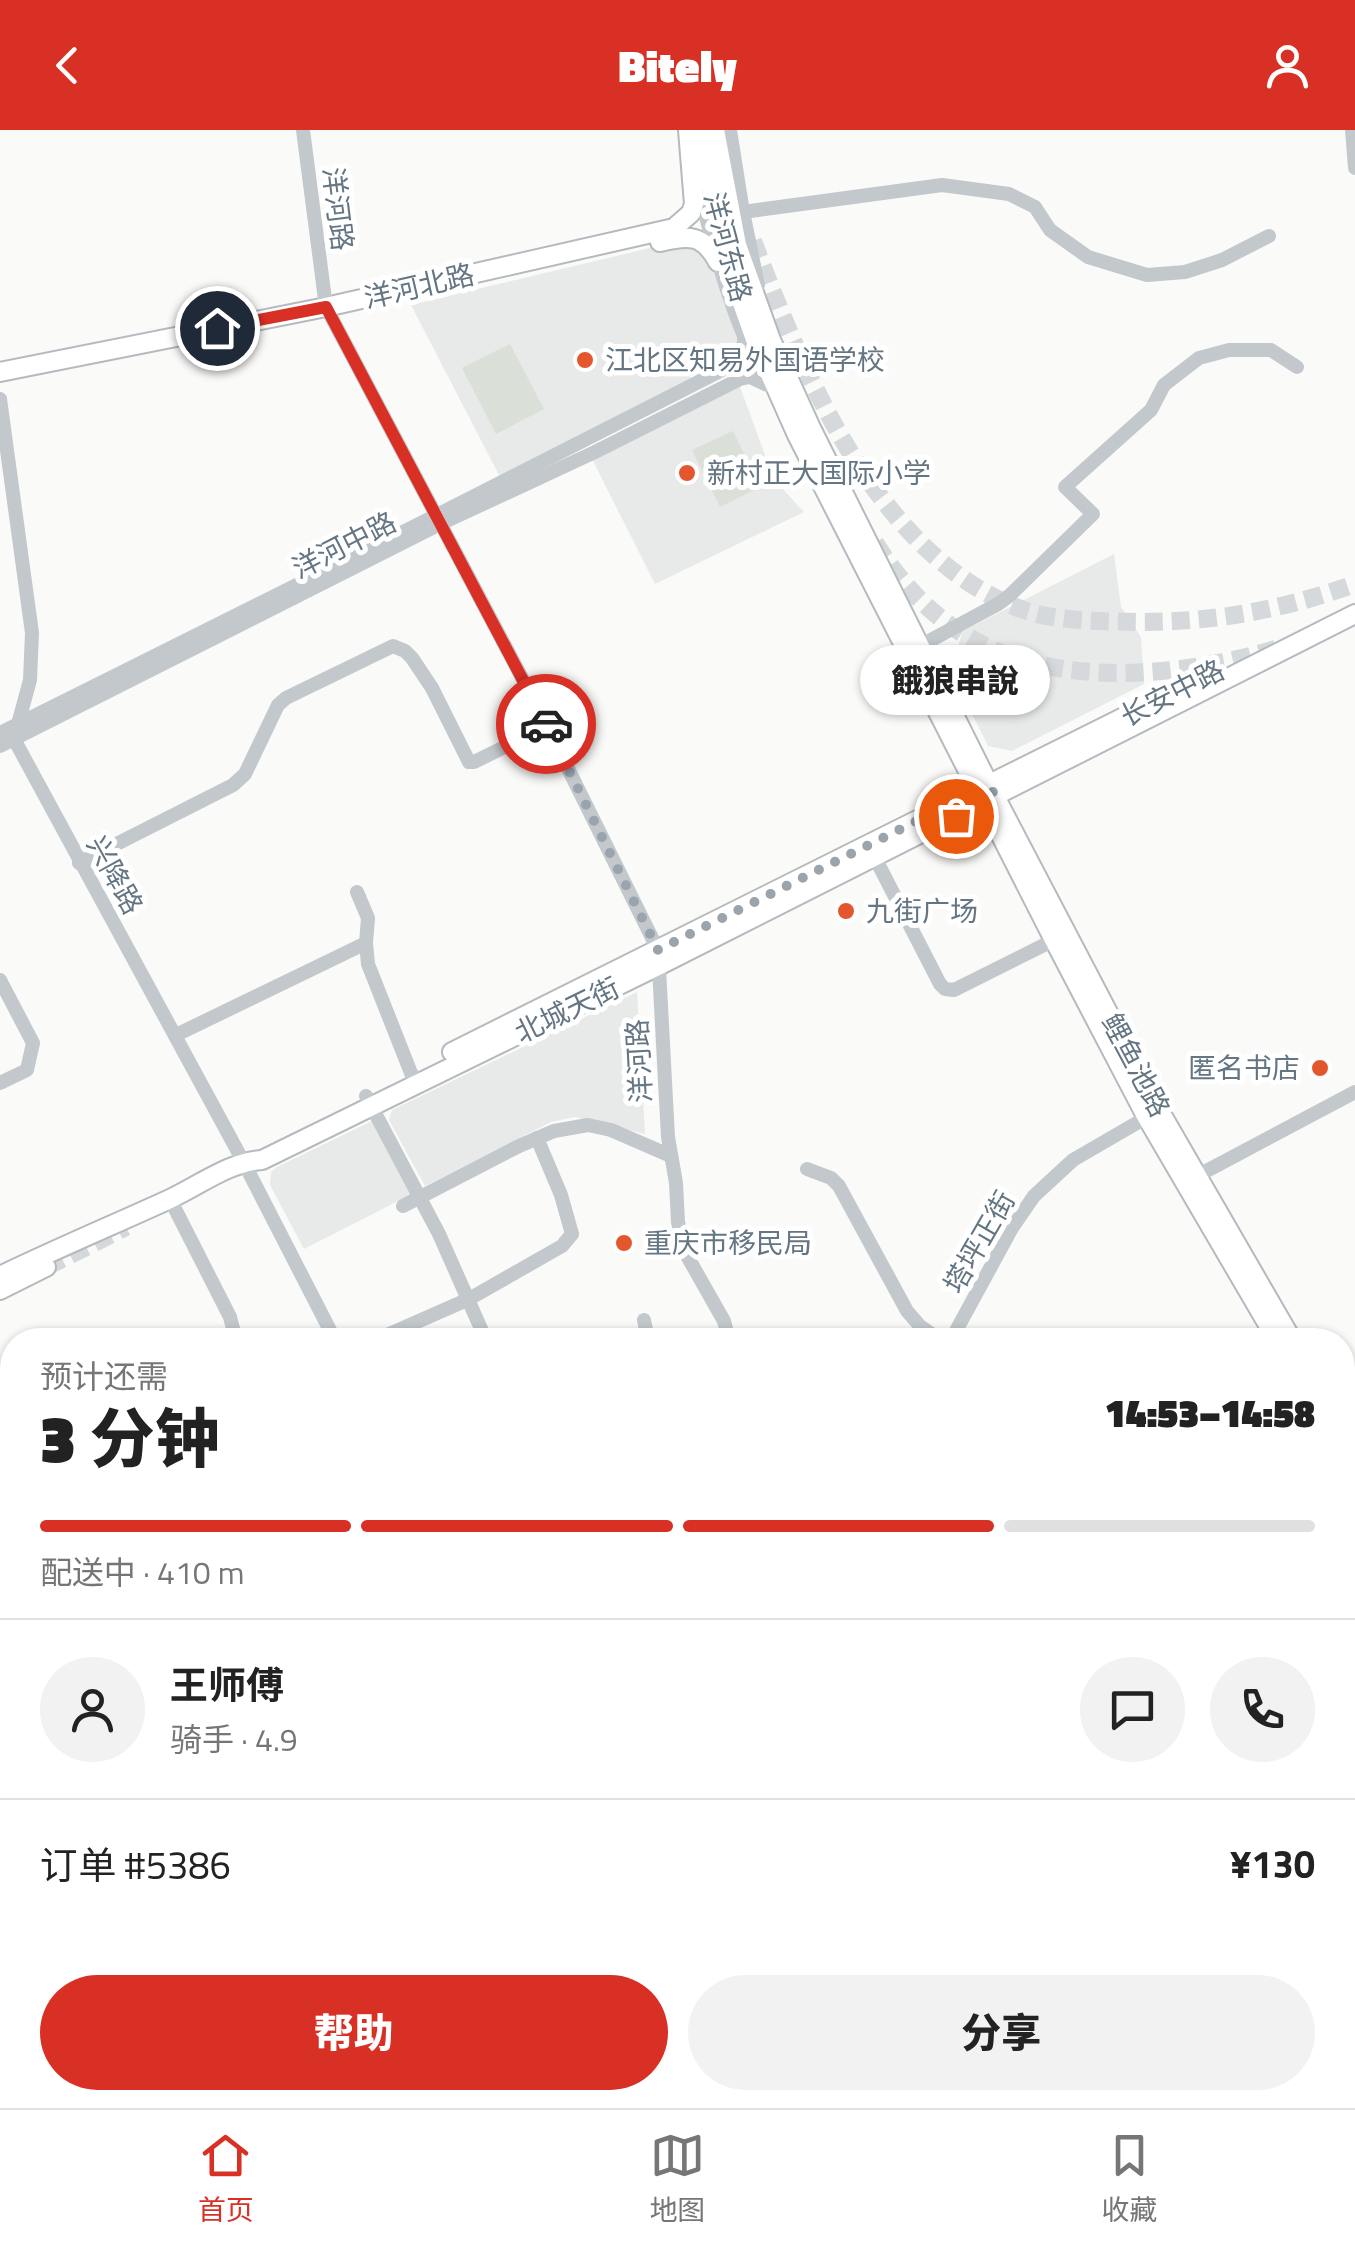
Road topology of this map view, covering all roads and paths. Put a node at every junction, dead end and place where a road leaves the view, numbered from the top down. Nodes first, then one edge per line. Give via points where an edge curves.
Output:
1 (303, 130) edge
2 (688, 130) edge
3 (700, 130) edge
4 (715, 130) edge
5 (730, 130) edge
6 (1352, 130) edge
7 (1355, 168) edge
8 (744, 212) junction
9 (1270, 236) dead end
10 (718, 262) junction
11 (328, 312) junction
12 (744, 340) junction
13 (770, 340) junction
14 (1297, 367) dead end
15 (0, 372) edge
16 (0, 383) edge
17 (767, 385) junction
18 (0, 398) edge
19 (797, 435) junction
20 (438, 520) junction
21 (1355, 601) edge
22 (1355, 614) edge
23 (920, 646) junction
24 (20, 723) junction
25 (547, 726) junction
26 (5, 739) edge
27 (986, 794) junction
28 (872, 851) junction
29 (80, 864) junction
30 (357, 892) dead end
31 (1054, 940) junction
32 (366, 943) junction
33 (659, 957) junction
34 (0, 980) edge
35 (176, 1035) junction
36 (414, 1077) junction
37 (0, 1083) edge
38 (1355, 1092) edge
39 (369, 1100) junction
40 (1153, 1113) junction
41 (537, 1138) junction
42 (670, 1156) junction
43 (243, 1161) junction
44 (806, 1169) dead end
45 (1197, 1176) junction
46 (420, 1198) junction
47 (170, 1199) junction
48 (403, 1206) dead end
49 (46, 1268) tunnel mouth
50 (0, 1276) edge
51 (0, 1290) edge
52 (469, 1299) junction
53 (644, 1320) dead end
54 (233, 1328) edge
55 (329, 1328) edge
56 (403, 1328) edge
57 (481, 1328) edge
58 (646, 1328) edge
59 (726, 1328) edge
60 (923, 1328) edge
61 (958, 1328) edge
62 (1269, 1328) edge
63 (1285, 1328) edge

1 - 11 street, 洋河路
2 - 10 street
2 - 11 main road, 洋河北路 via 694,204 674,228
3 - 19 main road, 洋河东路 via 742,303
4 - 13 main road, 洋河东路 via 737,246
5 - 8 street
6 - 7 street
8 - 9 street via 942,185 1009,194 1035,207 1050,230 1088,257 1147,275 1185,272
8 - 13 street
10 - 11 main road, 洋河北路 via 698,239 676,238
10 - 12 street
11 - 15 main road, 洋河北路
11 - 16 main road, 洋河北路
11 - 20 street, 洋河路
12 - 17 street
12 - 20 street, 洋河中路 via 732,364
13 - 23 main road, 洋河东路
14 - 23 street via 1271,350 1199,358 1164,384 1151,410 1065,487 1093,514 1010,596
17 - 19 street
17 - 20 street, 洋河中路 via 740,379
18 - 24 street via 32,633
19 - 27 main road, 洋河东路
20 - 24 street, 洋河中路
20 - 25 street, 洋河路
20 - 26 street, 洋河中路
21 - 27 main road, 长安中路
22 - 27 main road, 长安中路
23 - 27 main road, 洋河东路
24 - 26 street
25 - 29 street via 469,762 432,688 412,658 393,646 278,704 245,774 233,785
25 - 33 street, 洋河路
26 - 29 street, 兴降路
27 - 28 main road, 北城天街
27 - 31 main road, 鲤鱼池路
27 - 40 main road, 鲤鱼池路
28 - 31 street via 946,989
28 - 33 main road, 北城天街
29 - 35 street, 兴降路
30 - 32 street via 368,918
31 - 40 main road, 鲤鱼池路
32 - 35 street
32 - 36 street via 368,964
33 - 36 main road, 北城天街
33 - 42 street, 洋河路
34 - 37 street via 33,1043 27,1070
35 - 43 street, 兴降路
36 - 39 main road, 北城天街
38 - 45 street
39 - 43 main road, 北城天街 via 262,1160
39 - 46 street
40 - 45 main road, 鲤鱼池路
40 - 61 street, 塔坪正街 via 1073,1160 1034,1196
40 - 62 main road, 鲤鱼池路
41 - 42 street via 588,1126
41 - 46 street
41 - 52 street via 572,1234
42 - 59 street, 洋河路 via 686,1254
43 - 47 main road, 北城天街
43 - 55 street, 兴降路
44 - 60 street via 839,1186
45 - 63 main road, 鲤鱼池路
46 - 48 street
46 - 52 street
47 - 50 main road, 北城天街
47 - 54 street
49 - 51 main road
52 - 56 street
52 - 57 street
53 - 58 street

